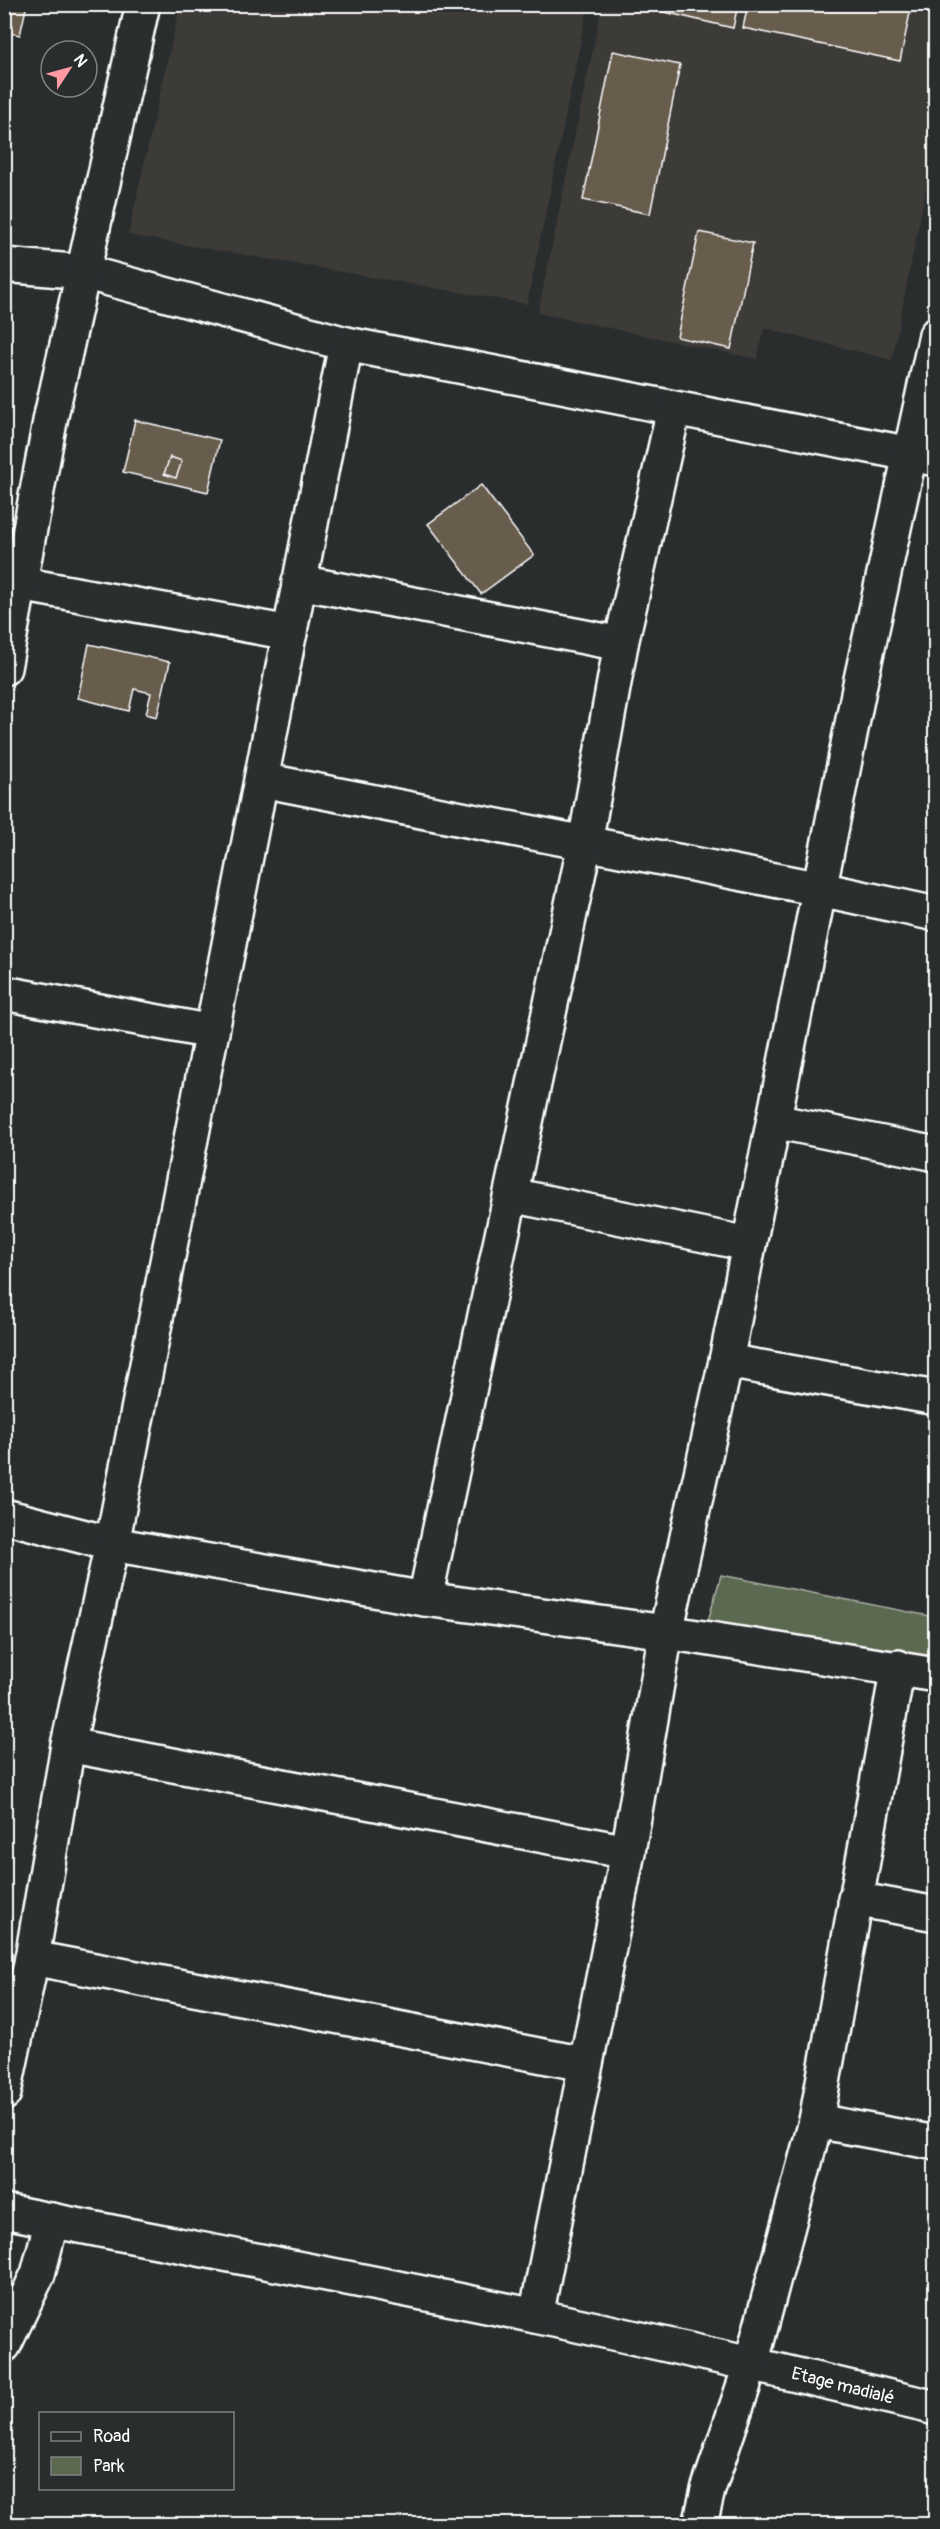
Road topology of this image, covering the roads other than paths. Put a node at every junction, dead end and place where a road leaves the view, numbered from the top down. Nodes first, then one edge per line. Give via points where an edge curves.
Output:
1 (143, 4) edge
2 (4, 265) edge
3 (84, 272) junction
4 (936, 335) edge
5 (346, 344) junction
6 (674, 409) junction
7 (922, 457) edge
8 (17, 532) edge
9 (299, 582) junction
10 (20, 584) junction
11 (290, 633) junction
12 (621, 644) junction
13 (4, 668) edge
14 (262, 780) junction
15 (585, 843) junction
16 (820, 890) junction
17 (936, 914) edge
18 (4, 993) edge
19 (212, 1032) junction
20 (774, 1121) junction
21 (936, 1154) edge
22 (512, 1195) junction
23 (748, 1244) junction
24 (726, 1361) junction
25 (936, 1398) edge
26 (4, 1516) edge
27 (112, 1544) junction
28 (424, 1599) junction
29 (666, 1632) junction
30 (898, 1667) junction
31 (936, 1675) edge
32 (68, 1744) junction
33 (628, 1852) junction
34 (855, 1899) junction
35 (936, 1914) edge
36 (32, 1958) junction
37 (585, 2064) junction
38 (4, 2093) edge
39 (816, 2121) junction
40 (936, 2143) edge
41 (4, 2211) edge
42 (52, 2220) junction
43 (536, 2316) junction
44 (4, 2345) edge
45 (751, 2364) junction
46 (936, 2408) edge
47 (700, 2524) edge

1 - 3 street
2 - 3 street
3 - 5 street
3 - 8 street via 51,417
4 - 7 street
5 - 6 street
5 - 9 street
6 - 7 street
6 - 12 street
7 - 16 street
8 - 10 street
9 - 11 street
9 - 12 street
10 - 11 street
10 - 13 street
11 - 14 street
12 - 15 street
14 - 15 street
14 - 19 street
15 - 16 street
15 - 22 street
16 - 17 street
16 - 20 street
18 - 19 street
19 - 27 street
20 - 21 street
20 - 23 street
22 - 23 street
22 - 28 street
23 - 24 street
24 - 25 street
24 - 29 street
26 - 27 street
27 - 28 street
27 - 32 street
28 - 29 street
29 - 30 street
29 - 33 street
30 - 31 street
30 - 34 street
32 - 33 street
32 - 36 street
33 - 37 street
34 - 35 street
34 - 39 street
36 - 37 street
36 - 38 street
37 - 43 street
39 - 40 street
39 - 45 street
41 - 42 street, Etage madialé
42 - 43 street, Etage madialé
42 - 44 street via 38,2274
43 - 45 street, Etage madialé
45 - 46 street, Etage madialé
45 - 47 street

